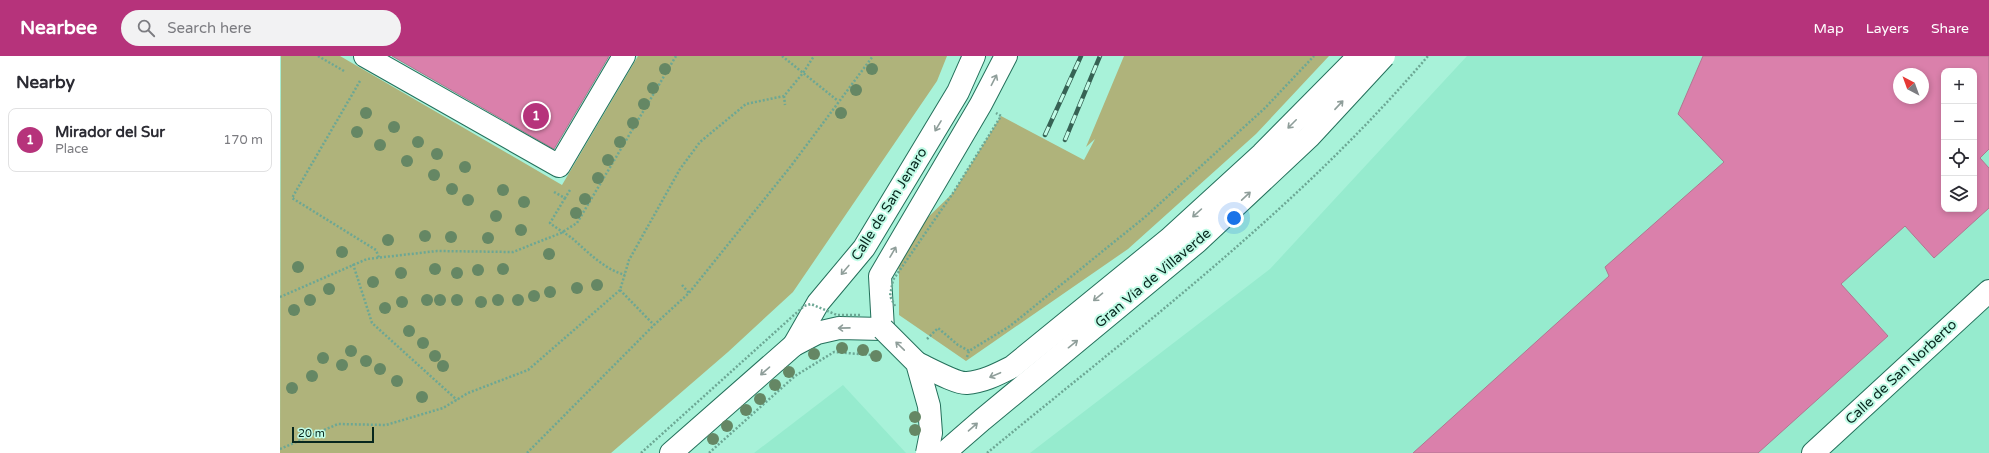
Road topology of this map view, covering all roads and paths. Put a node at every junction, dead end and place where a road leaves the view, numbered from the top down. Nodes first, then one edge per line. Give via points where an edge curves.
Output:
1 (365, 56) edge
2 (624, 56) edge
3 (676, 56) edge
4 (782, 56) edge
5 (814, 56) edge
6 (873, 56) edge
7 (974, 56) edge
8 (1006, 56) edge
9 (1314, 56) edge
10 (1359, 56) edge
11 (1384, 56) edge
12 (803, 73) junction
13 (360, 80) dead end
14 (784, 96) junction
15 (838, 101) junction
16 (785, 104) dead end
17 (989, 109) junction
18 (565, 198) dead end
19 (562, 233) junction
20 (379, 258) junction
21 (353, 264) junction
22 (624, 275) junction
23 (682, 285) dead end
24 (620, 290) junction
25 (1989, 291) edge
26 (689, 293) junction
27 (280, 297) edge
28 (816, 306) junction
29 (887, 318) junction
30 (654, 325) junction
31 (925, 333) dead end
32 (794, 345) junction
33 (876, 358) dead end
34 (918, 363) junction
35 (457, 400) junction
36 (968, 431) junction
37 (280, 449) edge
38 (527, 453) edge
39 (641, 453) edge
40 (671, 453) edge
41 (709, 453) edge
42 (927, 453) edge
43 (944, 453) edge
44 (986, 453) edge
45 (1813, 453) edge

1 - 2 street via 559,166
3 - 19 path via 577,223
4 - 12 path
5 - 12 path
6 - 15 path
7 -> 28 street, Calle de San Jenaro via 958,92 864,248
17 -> 8 street, Calle de San Jenaro
9 - 31 path, bridge via 1265,108 1145,218 1010,326 969,351 938,328 928,338
10 -> 34 street, Gran Vía de Villaverde, bridge via 1262,154 1169,238 1012,367 993,377 966,384
36 -> 11 street, Gran Vía de Villaverde, bridge via 1197,242 1309,137
12 - 14 path
12 - 15 path
13 - 20 path via 292,198 376,250
14 - 16 path
14 - 22 path via 746,104 700,142 680,169 629,260
15 - 26 path via 791,166
29 -> 17 street, Calle de San Jenaro via 880,276
17 - 29 path, bridge via 1000,116 953,193 893,280
18 - 19 path via 550,223
19 - 20 path via 513,252 437,251
19 - 22 path via 572,238 613,272
20 - 21 path
21 - 27 path
21 - 35 path via 372,323
22 - 24 path
23 - 26 path
24 - 30 path
24 - 35 path via 528,370 468,393
25 - 45 street, Calle de San Norberto
26 - 30 path
28 - 29 path, bridge via 837,315
28 - 32 street, Calle de San Jenaro
28 - 39 path, bridge via 804,306
29 -> 32 street via 817,333
34 -> 29 street, Gran Vía de Villaverde, bridge
30 - 38 path
32 -> 40 street
33 - 41 path, bridge via 870,354 834,352 795,376
34 - 42 street, bridge via 929,406 931,433
35 - 37 path via 443,408 386,425 338,424
36 - 43 street, Gran Vía de Villaverde, bridge
36 - 44 path

